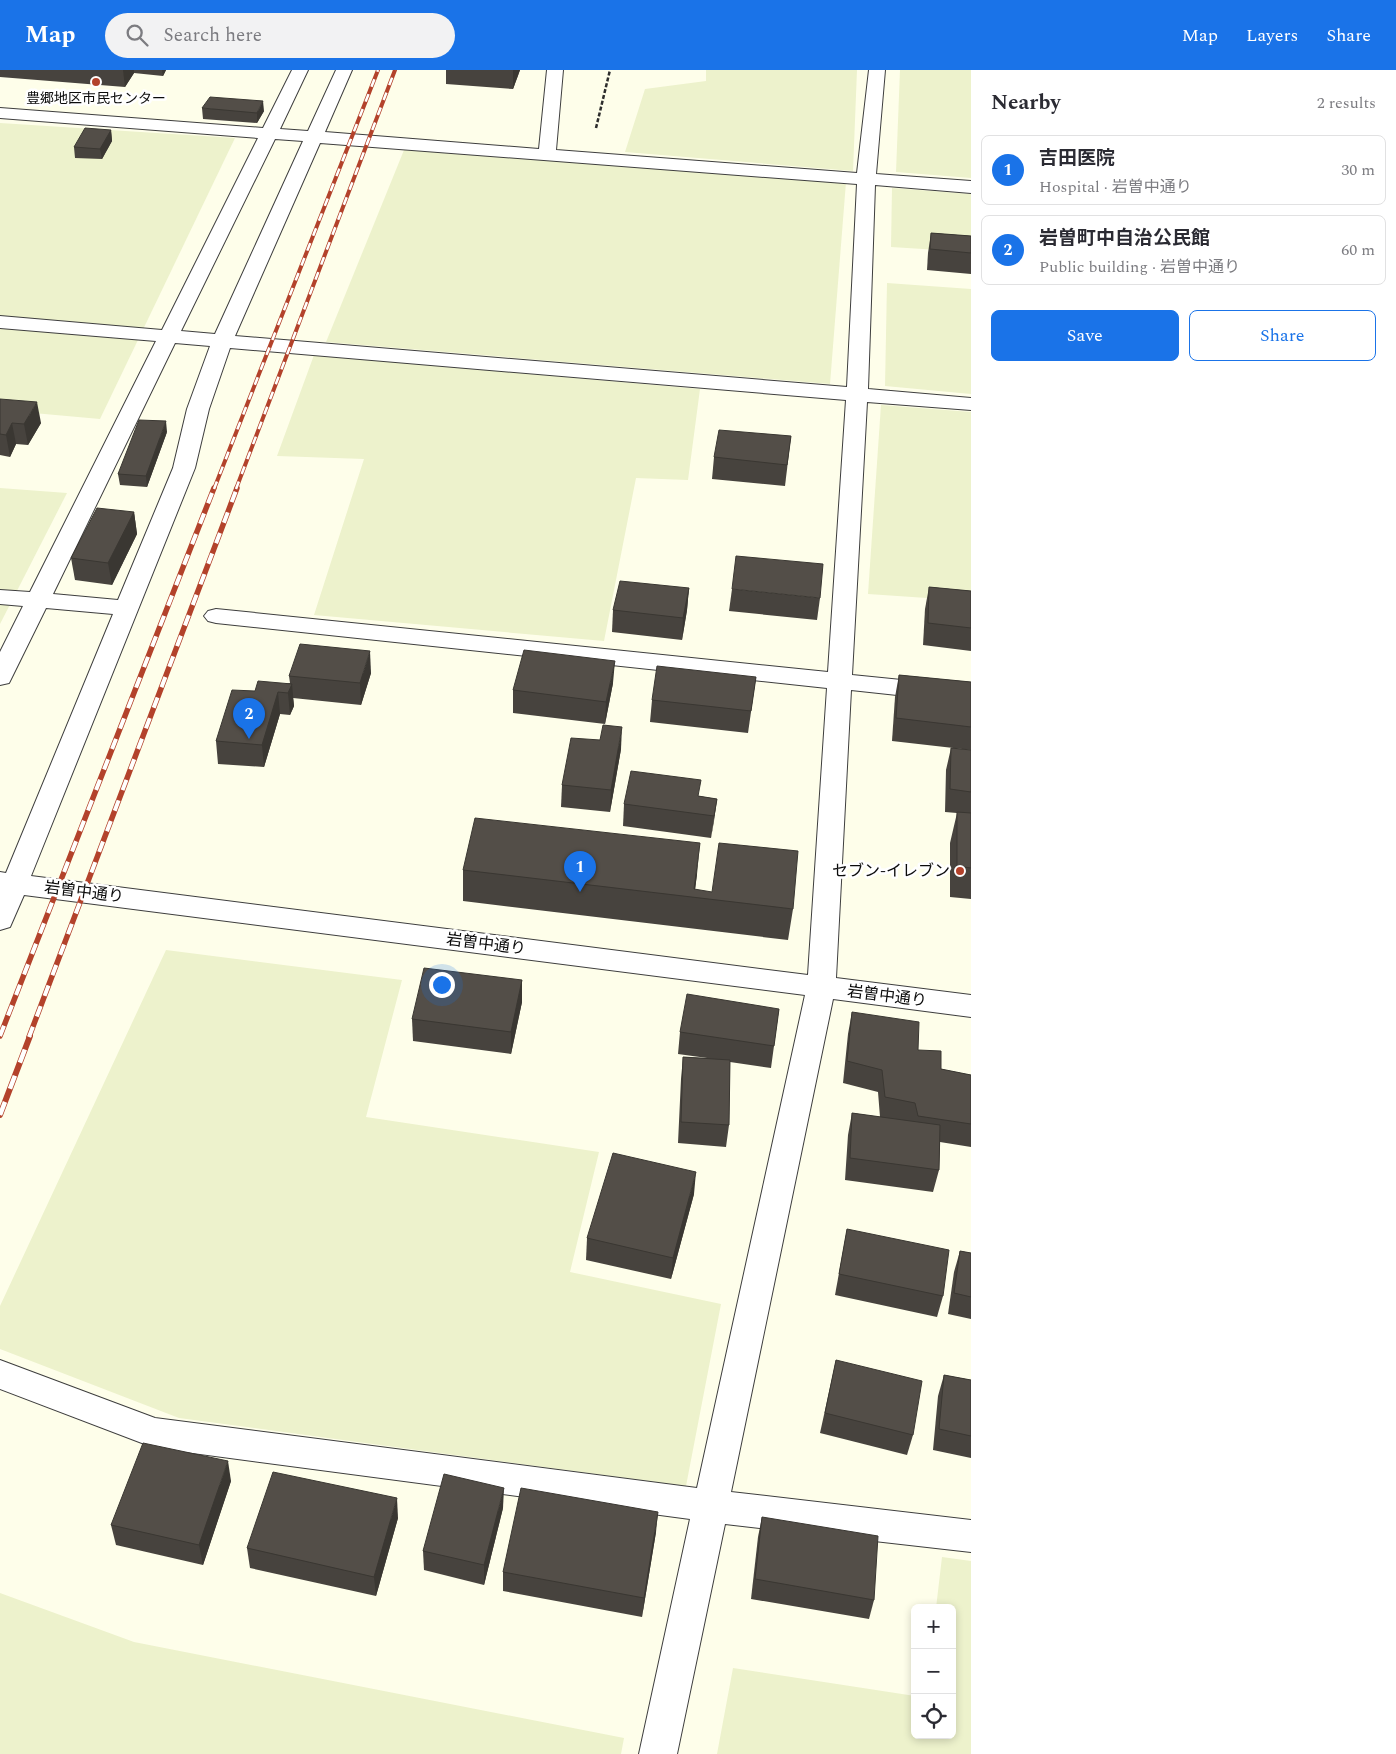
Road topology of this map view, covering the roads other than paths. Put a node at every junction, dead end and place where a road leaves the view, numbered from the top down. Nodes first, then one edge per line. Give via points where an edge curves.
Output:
1 (300, 70) edge
2 (344, 70) edge
3 (555, 70) edge
4 (877, 70) edge
5 (0, 113) edge
6 (267, 134) junction
7 (313, 137) junction
8 (547, 155) junction
9 (866, 178) junction
10 (971, 186) edge
11 (0, 322) edge
12 (168, 336) junction
13 (222, 341) junction
14 (857, 394) junction
15 (971, 404) edge
16 (0, 596) edge
17 (38, 600) junction
18 (127, 608) junction
19 (216, 616) dead end
20 (0, 677) edge
21 (840, 681) junction
22 (971, 695) edge
23 (7, 882) edge
24 (0, 920) edge
25 (821, 987) junction
26 (971, 1006) edge
27 (0, 1374) edge
28 (711, 1506) junction
29 (971, 1536) edge
30 (658, 1754) edge

1 - 6 street
2 - 7 street
3 - 8 street
4 - 9 street
5 - 6 street
6 - 7 street
6 - 12 street
7 - 8 street
7 - 13 street
8 - 9 street
9 - 10 street
9 - 14 street
11 - 12 street
12 - 13 street
12 - 17 street
13 - 14 street
13 - 18 street via 198,409 184,468
14 - 15 street
14 - 21 street
16 - 17 street
17 - 18 street
17 - 20 street
18 - 23 street
19 - 21 street
21 - 22 street
21 - 25 street
23 - 24 street
23 - 25 street, 岩曽中通り
25 - 26 street, 岩曽中通り
25 - 28 street
27 - 28 street via 155,1433
28 - 29 street
28 - 30 street

